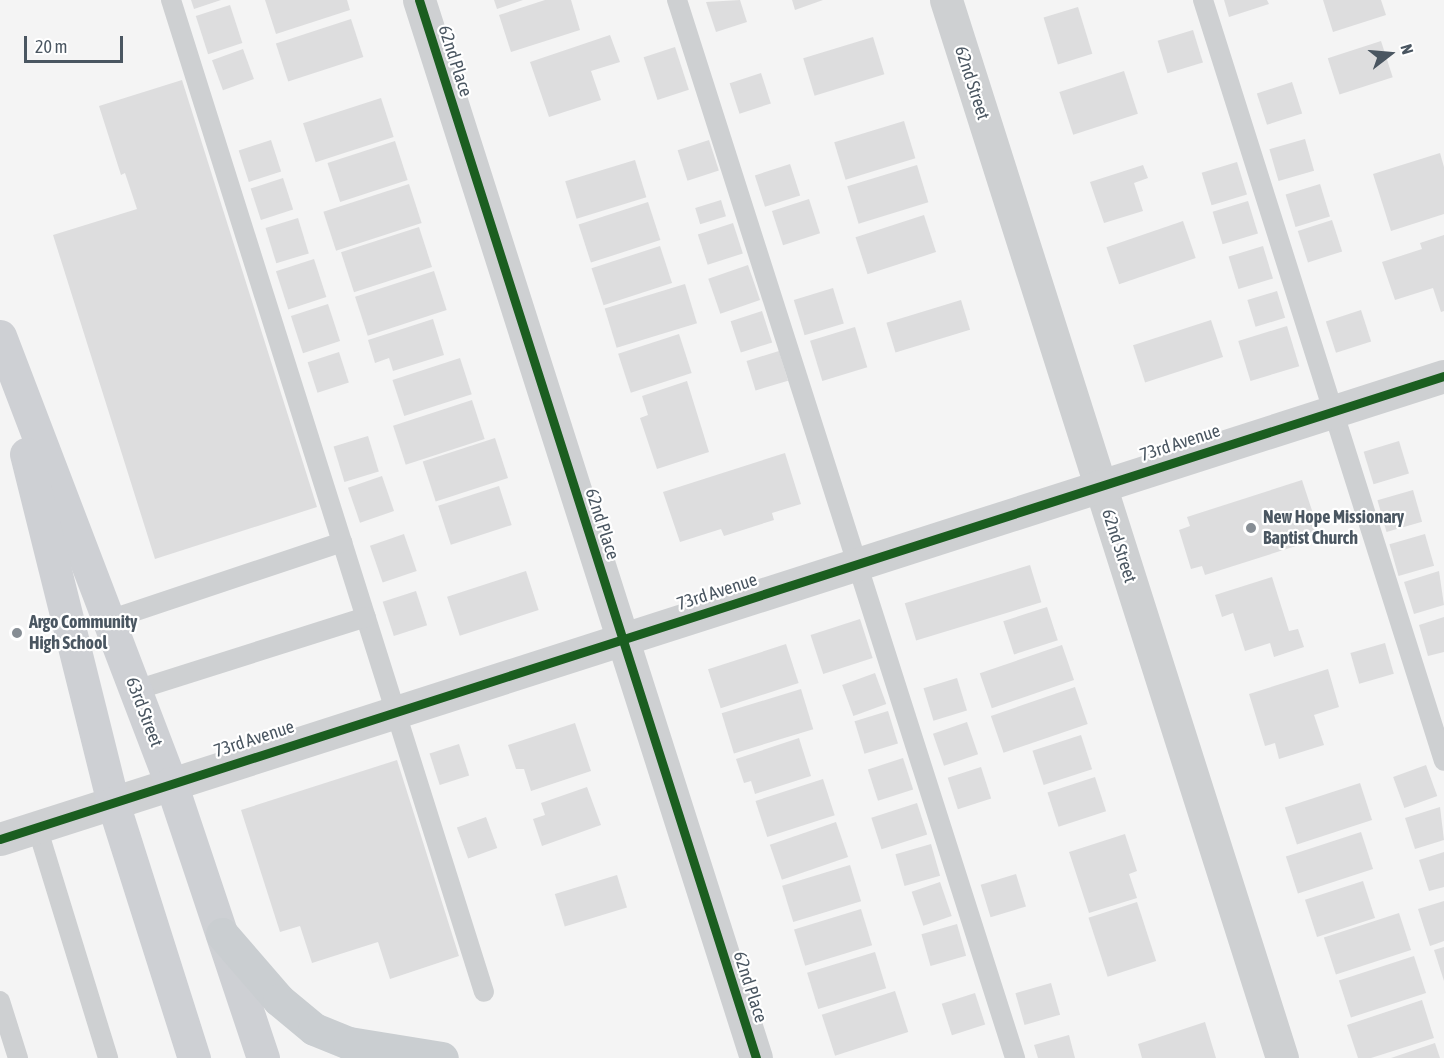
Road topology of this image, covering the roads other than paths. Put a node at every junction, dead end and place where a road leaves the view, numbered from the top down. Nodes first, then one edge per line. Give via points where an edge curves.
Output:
1 (171, 0) edge
2 (419, 0) edge
3 (677, 0) edge
4 (946, 0) edge
5 (1203, 0) edge
6 (0, 336) edge
7 (0, 347) edge
8 (1444, 376) edge
9 (1333, 412) junction
10 (1100, 486) junction
11 (342, 542) junction
12 (857, 564) junction
13 (366, 617) junction
14 (109, 620) junction
15 (621, 639) junction
16 (136, 690) junction
17 (396, 711) junction
18 (1444, 761) edge
19 (171, 783) junction
20 (113, 803) junction
21 (37, 827) junction
22 (0, 839) edge
23 (222, 934) junction
24 (484, 992) dead end
25 (0, 1001) edge
26 (18, 1058) edge
27 (108, 1058) edge
28 (194, 1058) edge
29 (263, 1058) edge
30 (442, 1058) edge
31 (756, 1058) edge
32 (1015, 1058) edge
33 (1282, 1058) edge

1 - 11 lane
2 - 15 street, 62nd Place
3 - 12 lane
4 - 10 street, 62nd Street
5 - 9 lane
6 - 14 main road, 63rd Street
7 - 20 main road
8 - 9 street, 73rd Avenue
9 - 10 street, 73rd Avenue
9 - 18 lane
10 - 12 street, 73rd Avenue
10 - 33 street, 62nd Street
11 - 13 lane
11 - 14 lane
12 - 15 street, 73rd Avenue
12 - 32 lane
13 - 16 lane
13 - 17 lane
14 - 16 main road, 63rd Street
15 - 17 street, 73rd Avenue
15 - 31 street, 62nd Place
16 - 19 main road, 63rd Street
17 - 19 street, 73rd Avenue
17 - 24 lane
19 - 20 street, 73rd Avenue
19 - 23 main road, 63rd Street
20 - 21 street, 73rd Avenue
20 - 28 main road
21 - 22 street, 73rd Avenue
21 - 27 lane
23 - 29 main road, 63rd Street
23 - 30 main road via 279,1000 314,1029 349,1043
25 - 26 lane

